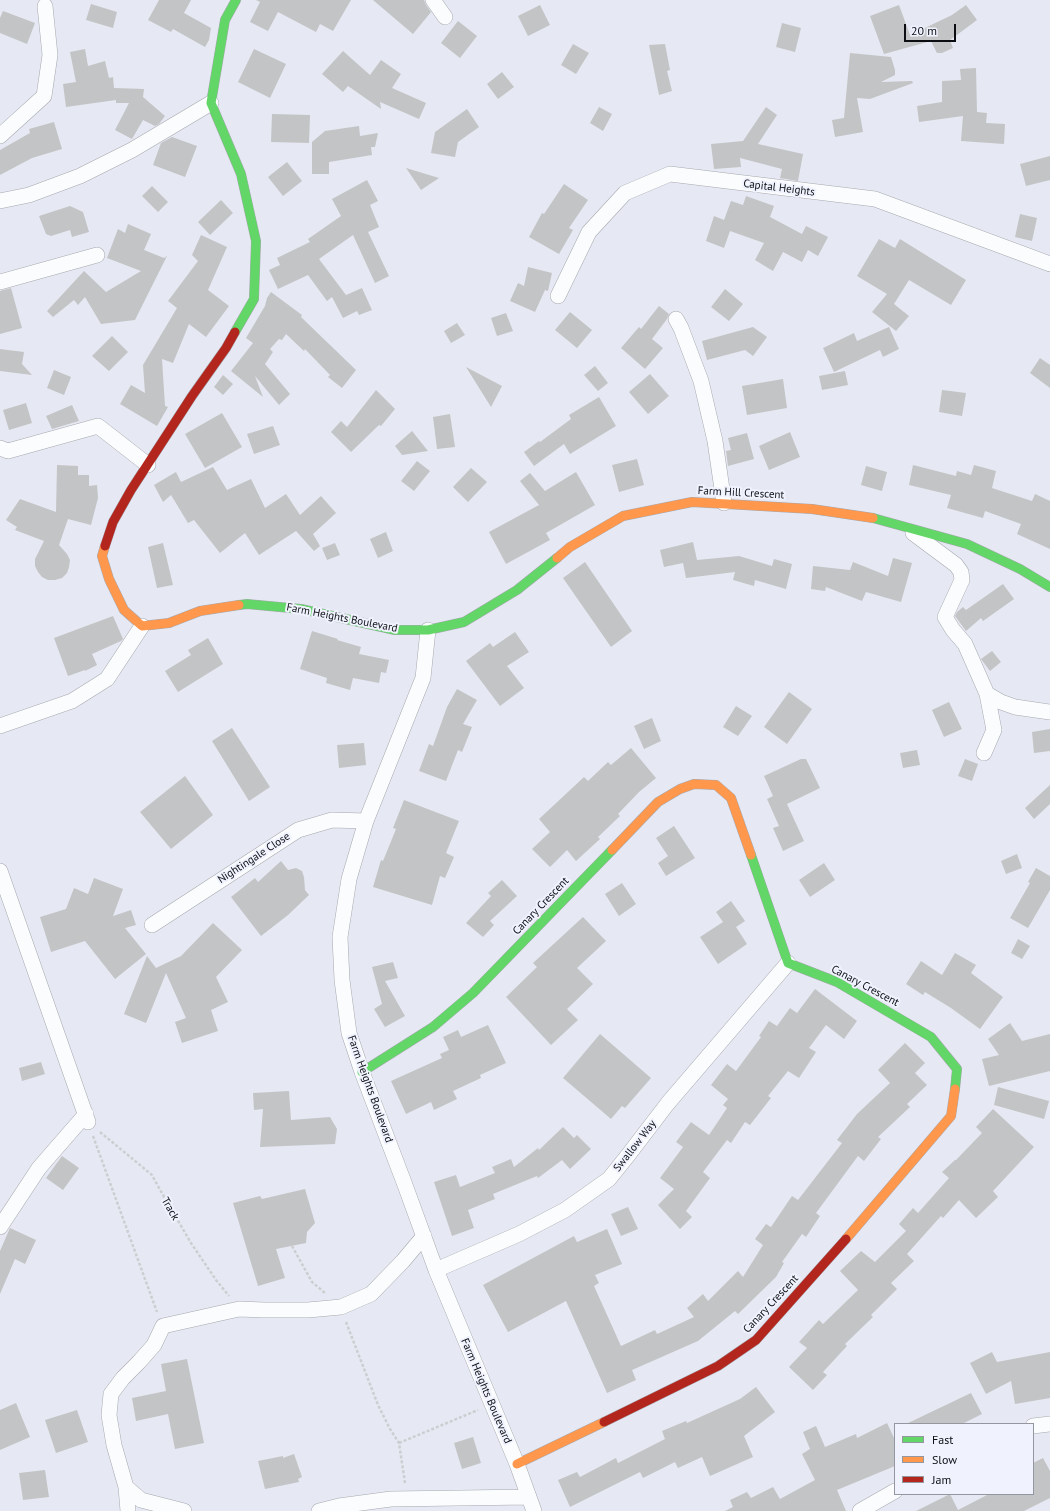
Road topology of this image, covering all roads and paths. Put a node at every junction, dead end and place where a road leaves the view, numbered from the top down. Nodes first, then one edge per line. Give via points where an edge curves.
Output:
1 (236, 0) edge
2 (433, 0) edge
3 (45, 6) dead end
4 (446, 17) dead end
5 (211, 103) junction
6 (0, 136) edge
7 (0, 201) edge
8 (97, 255) dead end
9 (1050, 264) edge
10 (0, 282) edge
11 (558, 296) dead end
12 (676, 319) dead end
13 (0, 448) edge
14 (148, 465) junction
15 (724, 503) junction
16 (903, 525) junction
17 (1050, 587) edge
18 (142, 626) junction
19 (428, 630) junction
20 (987, 694) junction
21 (1050, 712) edge
22 (0, 726) edge
23 (984, 753) dead end
24 (366, 821) junction
25 (0, 871) edge
26 (152, 925) dead end
27 (788, 963) junction
28 (362, 1072) junction
29 (87, 1118) junction
30 (0, 1227) edge
31 (424, 1236) junction
32 (292, 1246) dead end
33 (436, 1270) junction
34 (340, 1307) junction
35 (239, 1308) junction
36 (163, 1326) junction
37 (491, 1405) junction
38 (1050, 1424) edge
39 (1034, 1426) edge
40 (399, 1443) junction
41 (517, 1464) junction
42 (126, 1487) junction
43 (894, 1492) edge
44 (529, 1497) junction
45 (407, 1505) edge
46 (128, 1511) edge
47 (184, 1511) edge
48 (319, 1511) edge
49 (534, 1511) edge
50 (860, 1511) edge

1 - 5 street via 225,20
2 - 4 street
3 - 6 street via 50,55 44,96
5 - 7 street via 132,150 80,176 29,195
5 - 14 street via 241,174 256,241 254,298 226,348
8 - 10 street
9 - 11 street, Capital Heights via 875,199 670,174 625,193 589,232
12 - 15 street via 701,381 715,441
13 - 14 street via 8,451 98,426
14 - 18 street via 113,522 102,556 109,579 124,610
15 - 16 street, Farm Hill Crescent via 812,509
15 - 19 street, Farm Hill Crescent via 692,502 623,516 570,547 517,590 464,622
16 - 17 street, Farm Hill Crescent via 967,544 1020,568
16 - 20 street via 956,565 961,572 962,580 945,617 952,630 965,644
18 - 19 street, Farm Heights Boulevard via 169,622 200,611 247,604 301,609 395,630
18 - 22 street via 107,679 72,701
19 - 24 street, Farm Heights Boulevard via 423,678
20 - 21 street via 1015,707
20 - 23 street via 994,730
24 - 26 street, Nightingale Close via 332,820 298,830
24 - 28 street, Farm Heights Boulevard via 349,879 340,937 342,980 349,1032
25 - 29 street
27 - 28 street, Canary Crescent via 731,798 716,785 694,784 658,802 473,993 433,1027
27 - 33 street, Swallow Way via 668,1102 608,1179 565,1210 519,1234
27 - 41 street, Canary Crescent via 837,982 931,1037 957,1069 951,1116 818,1272 756,1340 718,1366
28 - 31 street, Farm Heights Boulevard
29 - 30 street via 39,1168
29 - 35 path, Track via 152,1174 191,1243
29 - 36 path
31 - 33 street, Farm Heights Boulevard
31 - 34 street via 371,1294
32 - 34 path via 312,1282
33 - 37 street, Farm Heights Boulevard
34 - 35 street via 294,1310
34 - 40 path via 378,1405
35 - 36 street
36 - 42 street via 154,1345 111,1394 109,1415
37 - 40 path
37 - 41 street, Farm Heights Boulevard
38 - 39 street
40 - 45 path
41 - 44 street, Farm Heights Boulevard
42 - 46 street
42 - 47 street via 141,1500
43 - 50 street
44 - 45 street
44 - 49 street, Farm Heights Boulevard
45 - 48 street via 391,1499

